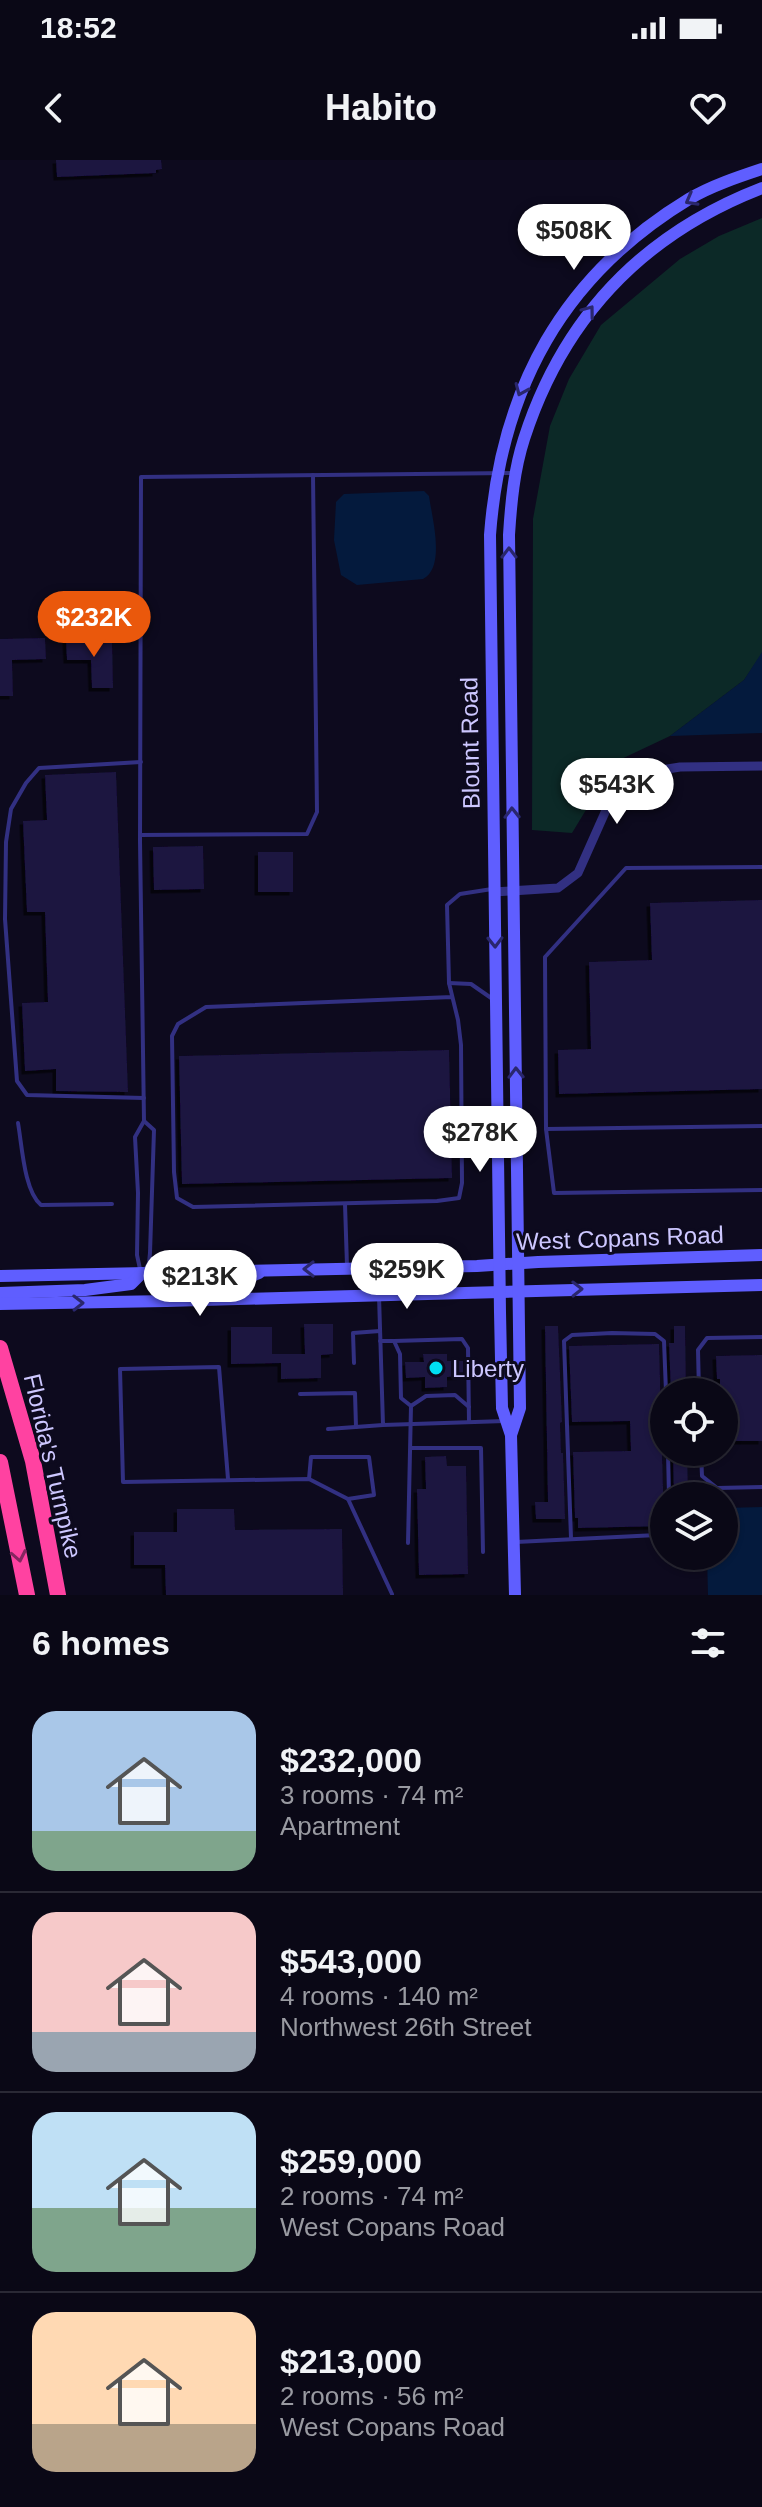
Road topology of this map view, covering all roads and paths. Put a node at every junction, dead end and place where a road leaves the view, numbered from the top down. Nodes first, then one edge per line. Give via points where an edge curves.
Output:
1 (762, 169) edge
2 (762, 188) edge
3 (496, 472) junction
4 (516, 473) junction
5 (313, 475) junction
6 (141, 762) junction
7 (762, 766) edge
8 (140, 835) junction
9 (762, 867) edge
10 (494, 890) junction
11 (513, 891) junction
12 (449, 983) junction
13 (452, 997) junction
14 (496, 1001) junction
15 (144, 1098) junction
16 (144, 1121) junction
17 (18, 1123) dead end
18 (762, 1126) edge
19 (546, 1129) junction
20 (762, 1190) edge
21 (112, 1204) dead end
22 (345, 1204) junction
23 (762, 1255) edge
24 (518, 1263) junction
25 (499, 1264) junction
26 (270, 1269) junction
27 (347, 1269) junction
28 (142, 1273) junction
29 (0, 1276) edge
30 (762, 1285) edge
31 (518, 1290) junction
32 (499, 1291) junction
33 (0, 1293) edge
34 (379, 1294) junction
35 (166, 1301) junction
36 (0, 1304) edge
37 (380, 1331) junction
38 (762, 1337) edge
39 (380, 1341) junction
40 (394, 1341) junction
41 (0, 1348) edge
42 (354, 1363) dead end
43 (665, 1378) edge
44 (699, 1378) edge
45 (300, 1394) dead end
46 (411, 1406) junction
47 (469, 1408) junction
48 (506, 1421) junction
49 (469, 1422) junction
50 (383, 1425) junction
51 (410, 1425) junction
52 (356, 1427) junction
53 (328, 1429) dead end
54 (511, 1435) junction
55 (411, 1448) junction
56 (0, 1462) edge
57 (702, 1466) edge
58 (228, 1479) junction
59 (309, 1479) junction
60 (762, 1487) edge
61 (348, 1499) junction
62 (650, 1535) edge
63 (571, 1538) junction
64 (513, 1542) junction
65 (408, 1543) dead end
66 (483, 1552) dead end
67 (392, 1594) edge
68 (27, 1595) edge
69 (58, 1595) edge
70 (515, 1595) edge

1 -> 3 street, Blount Road via 691,198 621,249 564,311 517,398
4 -> 2 street, Blount Road via 549,374 595,303 685,226
3 - 4 lane
3 - 5 lane
3 - 10 street, Blount Road via 490,535
11 -> 4 street, Blount Road via 509,535
5 - 6 lane via 141,477
5 - 8 lane via 317,812 307,834
6 - 8 lane
6 - 15 lane via 39,768 26,783 11,809 5,919 17,1081 27,1095
7 - 11 street via 680,767 636,774 615,790 578,873 558,888
8 - 15 lane
9 - 19 lane via 626,868 545,957
10 - 11 street
10 - 12 lane via 460,894 447,905
10 -> 14 street, Blount Road
24 -> 11 street, Blount Road
12 - 13 lane
12 - 14 lane via 471,984
13 - 22 lane via 461,1045 459,1198
13 - 22 lane via 206,1007 178,1024 172,1036 177,1198 193,1207
14 - 25 street, Blount Road
15 - 16 lane
16 - 28 lane via 135,1137 137,1255
16 - 28 lane via 154,1130 154,1174 149,1263
17 - 21 lane via 34,1200 41,1205
18 - 19 lane
19 - 20 lane via 554,1193
22 - 27 lane
23 - 24 street, West Copans Road
24 - 25 street, West Copans Road
24 - 31 street, Blount Road
25 - 27 street, West Copans Road
25 - 32 street, Blount Road
27 -> 26 street, West Copans Road
26 - 28 street, West Copans Road
26 - 35 street via 240,1281 179,1283
28 - 29 street, West Copans Road
28 - 33 street via 131,1284
31 -> 30 street, West Copans Road
31 - 32 street, West Copans Road
31 - 54 street, Blount Road via 520,1408
32 - 34 street, West Copans Road
32 - 48 street, Blount Road
34 - 35 street, West Copans Road
34 - 37 lane
36 -> 35 street, West Copans Road
37 - 39 lane
37 - 42 lane via 353,1333
38 - 44 lane via 707,1338 698,1350
39 - 40 lane
39 - 50 lane
40 - 46 lane via 400,1354 401,1398
40 - 47 lane via 462,1339 468,1348
41 - 69 highway, Florida's Turnpike via 33,1461
43 - 63 lane via 664,1341 655,1334 572,1335 564,1341
45 - 52 lane via 355,1393
46 - 47 lane via 426,1396 455,1395
46 - 51 lane
47 - 49 lane
48 - 49 lane
48 - 54 street, Blount Road
49 - 51 lane
50 - 51 lane
50 - 52 lane
51 - 55 lane
52 - 53 lane
54 - 64 street, Blount Road
55 - 65 lane
55 - 66 lane via 481,1448
56 -> 68 highway
57 - 60 lane via 702,1476 717,1488
58 - 58 lane via 123,1482 120,1369 219,1367
58 - 59 lane
59 - 61 lane
59 - 61 lane via 311,1457 369,1457 374,1495
61 - 67 lane
62 - 63 lane
63 - 64 lane
64 - 70 street, Blount Road

